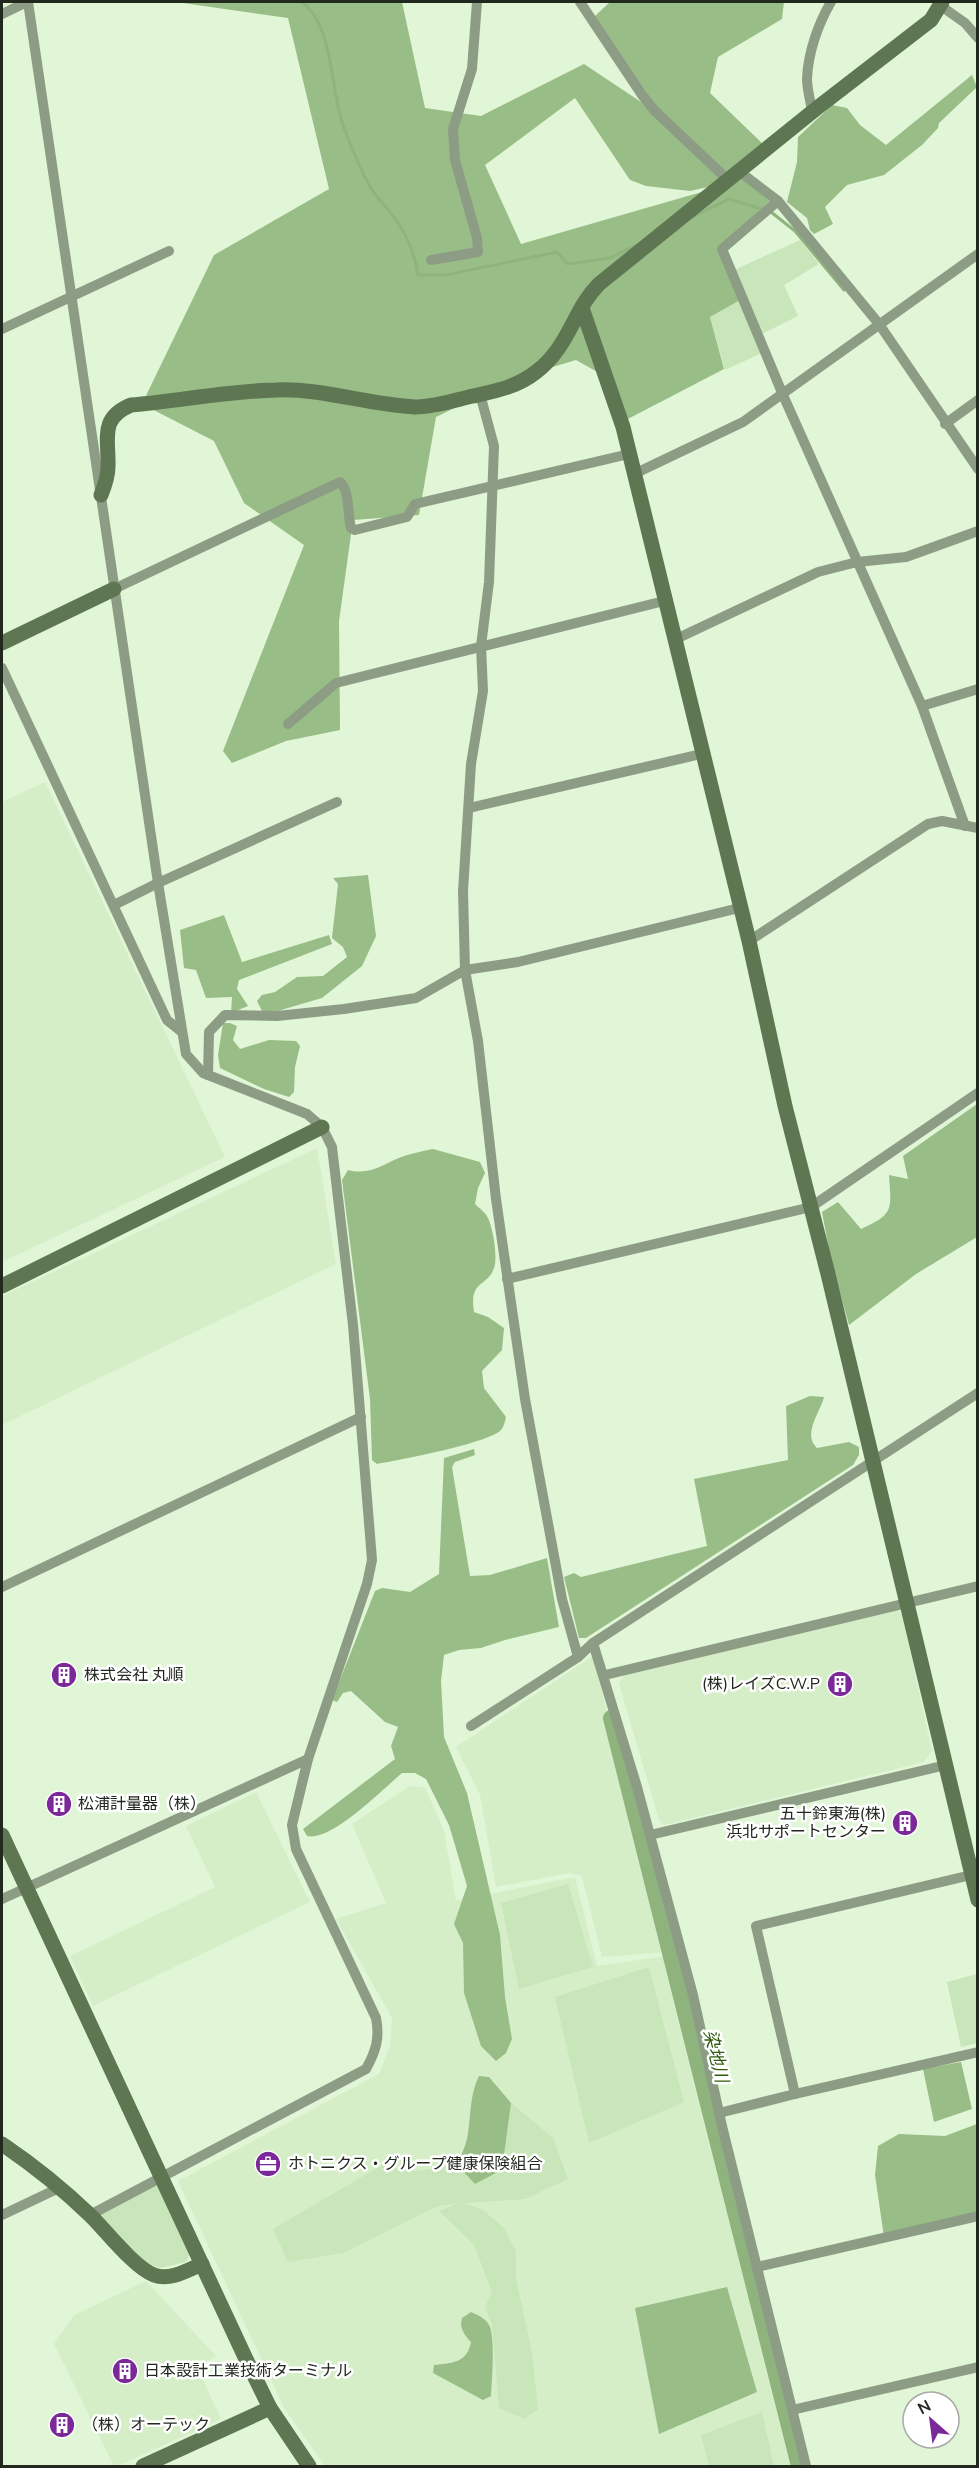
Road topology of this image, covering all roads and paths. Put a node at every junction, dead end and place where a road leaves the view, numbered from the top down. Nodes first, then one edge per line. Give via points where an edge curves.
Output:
1 (28, 2) edge
2 (477, 2) edge
3 (580, 2) edge
4 (831, 2) edge
5 (942, 4) edge
6 (2, 14) edge
7 (978, 38) edge
8 (812, 112) junction
9 (734, 176) junction
10 (778, 201) junction
11 (170, 251) dead end
12 (978, 254) edge
13 (431, 260) dead end
14 (72, 296) junction
15 (582, 308) junction
16 (879, 324) junction
17 (2, 329) edge
18 (480, 394) junction
19 (783, 395) junction
20 (978, 400) edge
21 (945, 424) junction
22 (629, 454) junction
23 (978, 468) edge
24 (634, 474) junction
25 (491, 486) junction
26 (101, 495) junction
27 (978, 531) edge
28 (857, 562) junction
29 (114, 589) junction
30 (664, 601) junction
31 (674, 640) junction
32 (2, 643) edge
33 (481, 646) junction
34 (2, 668) edge
35 (978, 689) edge
36 (922, 706) junction
37 (288, 724) dead end
38 (701, 754) junction
39 (337, 802) dead end
40 (469, 808) junction
41 (965, 826) junction
42 (978, 828) edge
43 (158, 883) junction
44 (114, 905) junction
45 (740, 908) junction
46 (749, 941) junction
47 (465, 970) junction
48 (182, 1032) junction
49 (208, 1075) junction
50 (978, 1093) edge
51 (322, 1127) junction
52 (811, 1207) junction
53 (507, 1279) junction
54 (2, 1286) edge
55 (978, 1394) edge
56 (361, 1417) junction
57 (872, 1462) junction
58 (978, 1586) edge
59 (2, 1587) edge
60 (906, 1603) junction
61 (593, 1643) junction
62 (578, 1657) junction
63 (604, 1675) junction
64 (471, 1725) dead end
65 (308, 1759) junction
66 (946, 1764) junction
67 (2, 1835) edge
68 (650, 1835) junction
69 (971, 1875) junction
70 (26, 1887) junction
71 (977, 1897) edge
72 (2, 1899) edge
73 (978, 2052) edge
74 (795, 2094) junction
75 (719, 2113) junction
76 (2, 2144) edge
77 (160, 2176) junction
78 (59, 2188) junction
79 (2, 2215) edge
80 (90, 2215) junction
81 (978, 2216) edge
82 (202, 2264) junction
83 (757, 2267) junction
84 (978, 2367) edge
85 (270, 2408) junction
86 (792, 2410) junction
87 (142, 2466) edge
88 (309, 2466) edge
89 (806, 2466) edge

1 - 6 street
1 - 14 street
2 - 13 street via 472,69 453,129 456,160 478,252
3 - 9 street via 655,111
4 - 8 street via 818,27 808,71
5 - 7 street
5 - 8 street via 931,20
8 - 9 street
9 - 10 street
9 - 15 street via 599,285
10 - 16 street
10 - 19 street via 722,249
11 - 14 street
12 - 16 street
14 - 17 street
14 - 26 street
15 - 18 street via 565,340 545,365 519,383
15 - 22 street
16 - 19 street
16 - 21 street
18 - 25 street via 494,446
18 - 26 street via 417,407 368,403 318,392 275,390 131,405 117,413 109,424 108,475
19 - 24 street via 743,422
19 - 28 street
20 - 21 street
21 - 23 street
22 - 24 street
22 - 25 street
24 - 30 street
25 - 29 street via 415,504 407,517 355,530 351,528 347,493 340,482
25 - 33 street via 489,582
26 - 29 street
27 - 28 street via 906,557
28 - 31 street via 818,572
28 - 36 street
29 - 32 street
29 - 43 street
30 - 31 street
30 - 33 street
31 - 38 street
33 - 37 street via 336,683
33 - 40 street via 483,691 471,764
34 - 44 street
35 - 36 street
36 - 41 street
38 - 40 street
38 - 45 street
39 - 43 street
40 - 47 street via 463,891
41 - 42 street
41 - 46 street via 942,821 928,824
43 - 44 street
43 - 48 street
44 - 48 street via 167,1020
45 - 46 street
45 - 47 street via 518,962
46 - 52 street
47 - 49 street via 417,998 277,1016 225,1015 209,1032
47 - 53 street
48 - 49 street via 186,1054
49 - 51 street via 307,1114
50 - 52 street
51 - 54 street
51 - 56 street via 332,1147
52 - 53 street
52 - 57 street
53 - 62 street via 562,1599
55 - 57 street
56 - 59 street
56 - 65 street via 372,1560 368,1584
57 - 60 street
57 - 61 street
58 - 60 street
60 - 63 street
60 - 66 street
61 - 62 street
61 - 63 street
62 - 64 street
63 - 68 street
65 - 70 street
65 - 77 street via 292,1825 296,1849 376,2018 378,2043 366,2069
66 - 68 street
66 - 69 street
67 - 70 street
68 - 75 street via 693,1995
69 - 71 street
69 - 74 street via 756,1926
70 - 72 street
70 - 77 street
73 - 74 street
74 - 75 street
75 - 83 street
76 - 78 street
77 - 80 street
77 - 82 street
78 - 79 street
78 - 80 street
80 - 82 street via 153,2275 167,2277
81 - 83 street
82 - 85 street
83 - 86 street
84 - 86 street
85 - 87 street
85 - 88 street
86 - 89 street

